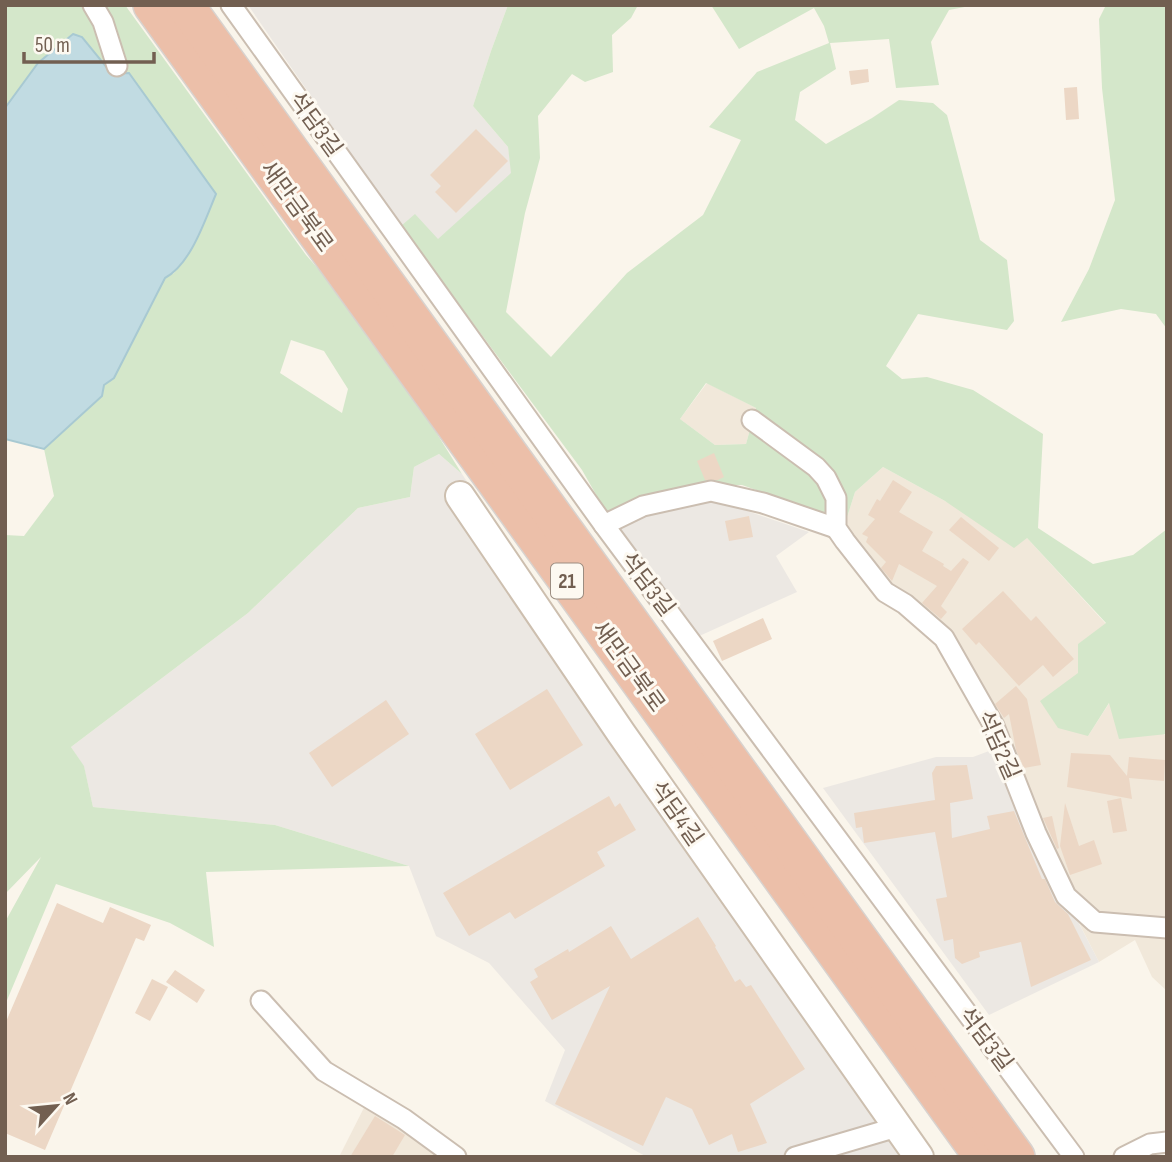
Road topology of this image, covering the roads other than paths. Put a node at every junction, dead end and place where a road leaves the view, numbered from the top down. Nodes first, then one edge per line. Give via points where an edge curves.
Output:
1 (93, 5) edge
2 (152, 5) edge
3 (186, 5) edge
4 (231, 5) edge
5 (117, 66) dead end
6 (752, 420) dead end
7 (460, 496) dead end
8 (604, 525) junction
9 (836, 528) junction
10 (1167, 928) edge
11 (261, 1001) dead end
12 (897, 1127) junction
13 (1167, 1142) edge
14 (456, 1157) edge
15 (795, 1157) edge
16 (919, 1157) edge
17 (983, 1157) edge
18 (1016, 1157) edge
19 (1074, 1157) edge
20 (1124, 1157) edge

1 - 5 street
2 - 17 highway, 새만금북로 / 21
3 - 18 highway, 새만금북로 / 21
4 - 8 street, 석담3길
6 - 9 street via 825,478 836,498
7 - 12 street, 석담4길
8 - 9 street via 643,506 711,491
8 - 19 street, 석담3길
9 - 10 street, 석담2길 via 885,592 944,638 994,726 1066,896 1095,922
11 - 14 street via 324,1071
12 - 15 street
12 - 16 street, 석담4길
13 - 20 street via 1150,1144

